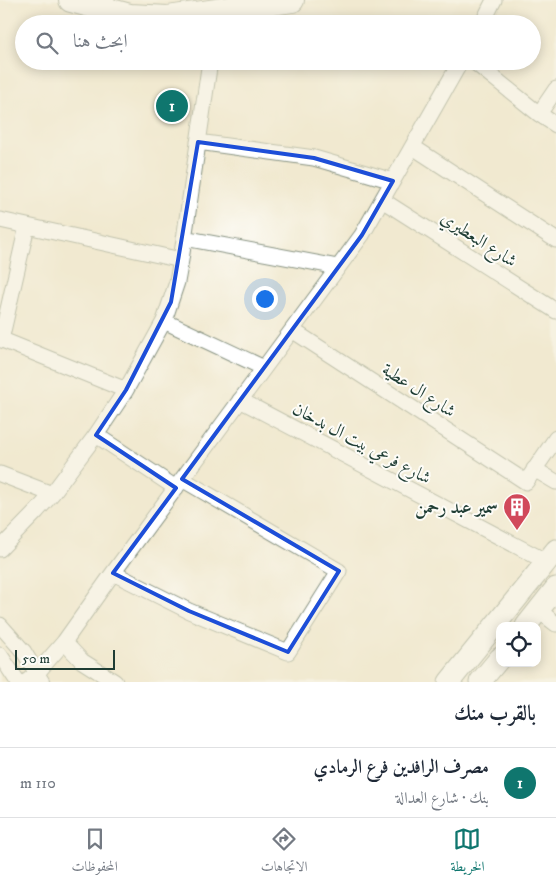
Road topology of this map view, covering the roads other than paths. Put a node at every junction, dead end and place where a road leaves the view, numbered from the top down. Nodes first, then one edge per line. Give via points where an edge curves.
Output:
1 (70, 0) edge
2 (292, 0) edge
3 (494, 0) edge
4 (126, 15) edge
5 (226, 15) edge
6 (486, 15) edge
7 (209, 70) edge
8 (456, 70) edge
9 (484, 70) edge
10 (556, 89) edge
11 (539, 114) junction
12 (556, 124) edge
13 (198, 142) junction
14 (413, 148) junction
15 (393, 181) junction
16 (382, 200) junction
17 (0, 220) edge
18 (27, 226) junction
19 (184, 238) junction
20 (556, 240) edge
21 (181, 260) junction
22 (338, 267) junction
23 (554, 306) edge
24 (164, 321) junction
25 (292, 330) junction
26 (0, 340) edge
27 (264, 368) junction
28 (126, 390) junction
29 (240, 400) junction
30 (96, 435) junction
31 (556, 438) edge
32 (0, 474) edge
33 (530, 475) junction
34 (556, 482) edge
35 (179, 484) junction
36 (52, 494) junction
37 (0, 549) edge
38 (551, 556) edge
39 (114, 573) junction
40 (556, 588) edge
41 (532, 618) edge
42 (556, 624) edge
43 (0, 625) edge
44 (64, 642) junction
45 (0, 655) edge
46 (496, 663) edge
47 (35, 679) edge
48 (18, 682) edge
49 (115, 682) edge
50 (449, 682) edge
51 (480, 682) edge

1 - 4 main road
2 - 5 main road
3 - 6 street
7 - 13 street
8 - 14 street
9 - 11 street
10 - 11 street
11 - 12 street
13 - 15 street via 314,158
13 - 19 street
14 - 15 street
14 - 20 street
15 - 16 street
16 - 22 street
16 - 23 street, شارع البعطيري
17 - 18 street
18 - 21 street
18 - 26 street
19 - 21 street
19 - 22 street
21 - 24 street
22 - 25 street
24 - 27 street
24 - 28 street
25 - 27 street
25 - 33 street, شارع ال عطية
26 - 28 street
27 - 29 street
28 - 30 street
29 - 35 street
29 - 38 street, شارع فرعي بيت ال بدخان
30 - 35 street
30 - 36 street
31 - 33 street
32 - 36 street
33 - 34 street, شارع ال عطية
35 - 39 street
35 - 39 street via 339,571 288,652 190,611
36 - 37 street
38 - 50 main road
39 - 44 street
40 - 41 main road
41 - 42 street
43 - 47 street via 21,647
44 - 47 street
44 - 49 street via 82,661
45 - 48 street
46 - 51 main road

